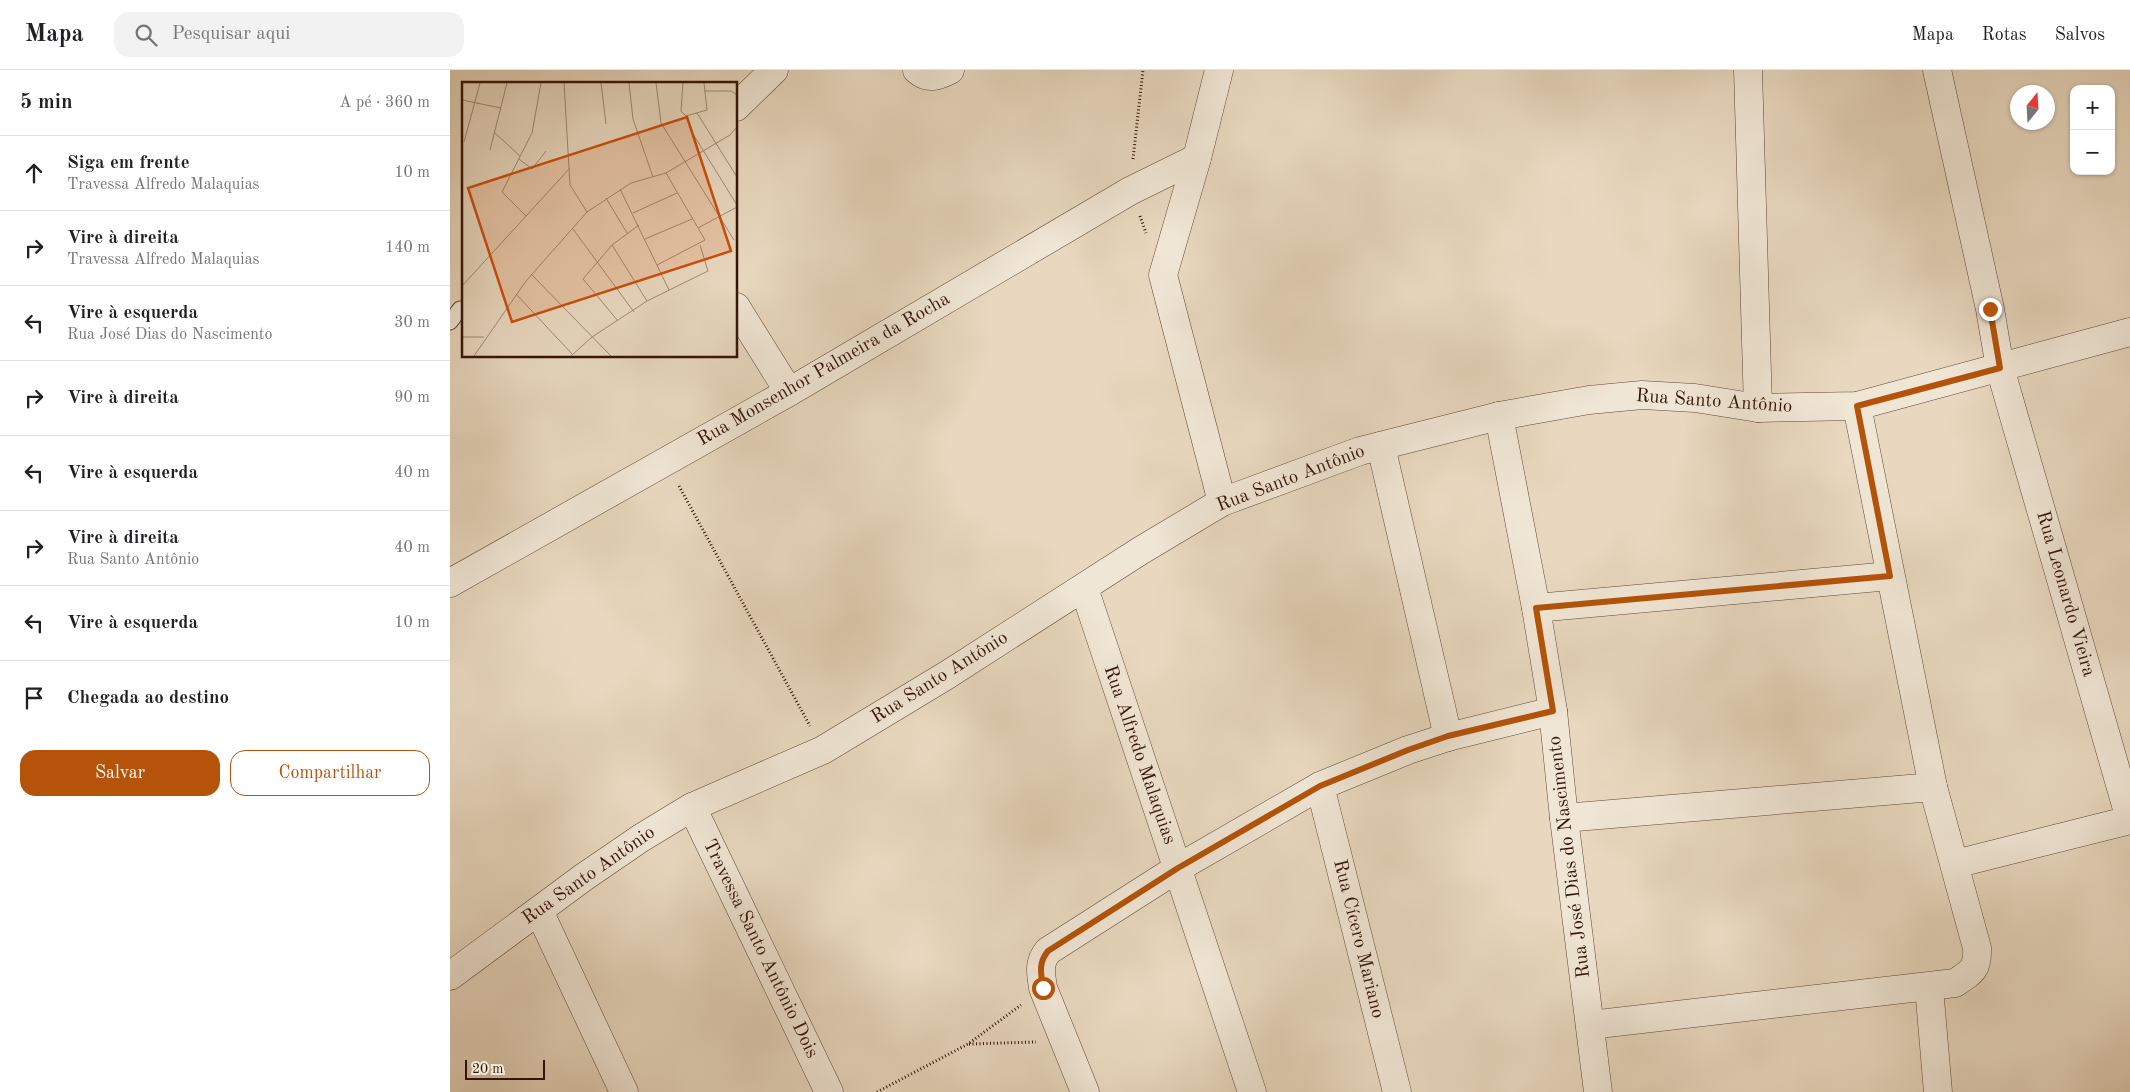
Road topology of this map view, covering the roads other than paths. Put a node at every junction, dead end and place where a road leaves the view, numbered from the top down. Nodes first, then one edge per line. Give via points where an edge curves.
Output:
1 (774, 70) edge
2 (917, 70) edge
3 (950, 70) edge
4 (1219, 70) edge
5 (1748, 70) edge
6 (1937, 70) edge
7 (738, 105) edge
8 (1197, 158) junction
9 (460, 309) dead end
10 (738, 309) edge
11 (450, 322) edge
12 (2130, 332) edge
13 (2000, 368) junction
14 (789, 392) junction
15 (1857, 406) junction
16 (1758, 408) junction
17 (1499, 416) junction
18 (1381, 446) junction
19 (1222, 502) junction
20 (1890, 576) junction
21 (450, 584) edge
22 (1084, 588) junction
23 (1536, 608) junction
24 (1553, 711) junction
25 (1448, 736) junction
26 (1320, 786) junction
27 (1933, 787) junction
28 (692, 807) junction
29 (1564, 818) junction
30 (2130, 819) edge
31 (1955, 864) junction
32 (1178, 868) junction
33 (539, 911) junction
34 (450, 976) edge
35 (1929, 987) junction
36 (1590, 1025) junction
37 (624, 1092) edge
38 (829, 1092) edge
39 (1085, 1092) edge
40 (1252, 1092) edge
41 (1397, 1092) edge
42 (1598, 1092) edge
43 (1938, 1092) edge

1 - 7 street
2 - 3 street via 934,77
4 - 8 street
5 - 16 street
6 - 13 street, Rua Leonardo Vieira
8 - 14 street, Rua Monsenhor Palmeira da Rocha via 1130,191
8 - 19 street via 1163,275
9 - 11 lane
10 - 14 street
12 - 13 street, Rua Santo Antônio
13 - 15 street, Rua Santo Antônio
13 - 30 street, Rua Leonardo Vieira
14 - 21 street, Rua Monsenhor Palmeira da Rocha
15 - 16 street, Rua Santo Antônio
15 - 20 street
16 - 17 street, Rua Santo Antônio via 1696,398 1642,395 1589,400
17 - 18 street, Rua Santo Antônio
17 - 23 street, Rua José Dias do Nascimento
18 - 19 street, Rua Santo Antônio
18 - 25 street
19 - 22 street, Rua Santo Antônio
20 - 23 street
20 - 27 street
22 - 28 street, Rua Santo Antônio via 947,676 823,750
22 - 32 street, Rua Alfredo Malaquias
23 - 24 street, Rua José Dias do Nascimento
24 - 25 street
24 - 29 street, Rua José Dias do Nascimento
25 - 26 street
26 - 32 street
26 - 41 street, Rua Cícero Mariano
27 - 29 street
27 - 31 street
28 - 33 street, Rua Santo Antônio via 632,844
28 - 38 street, Travessa Santo Antônio Dois
29 - 36 street, Rua José Dias do Nascimento
30 - 31 street, Rua Leonardo Vieira
31 - 35 street via 1977,948 1977,963 1970,973 1955,983
32 - 39 street via 1048,951 1042,959 1043,988
32 - 40 street, Rua Alfredo Malaquias
33 - 34 street, Rua Santo Antônio
33 - 37 street
35 - 36 street
35 - 43 street
36 - 42 street, Rua José Dias do Nascimento

